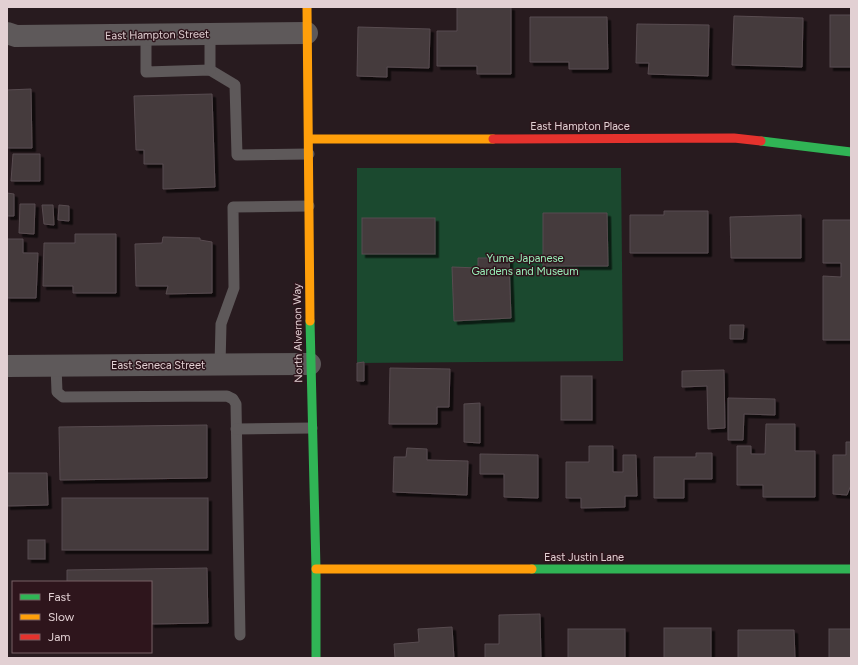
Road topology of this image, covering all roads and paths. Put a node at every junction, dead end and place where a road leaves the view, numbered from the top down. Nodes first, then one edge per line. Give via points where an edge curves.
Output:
1 (307, 7) edge
2 (7, 34) edge
3 (210, 34) junction
4 (307, 34) junction
5 (146, 35) junction
6 (210, 70) junction
7 (309, 139) junction
8 (851, 152) edge
9 (309, 154) junction
10 (310, 206) junction
11 (310, 364) junction
12 (220, 365) junction
13 (7, 366) edge
14 (56, 366) junction
15 (312, 428) junction
16 (236, 429) junction
17 (316, 569) junction
18 (851, 569) edge
19 (240, 635) dead end
20 (316, 658) edge

1 - 4 street, North Alvernon Way
2 - 5 street, East Hampton Street
3 - 4 street, East Hampton Street
3 - 5 street, East Hampton Street
3 - 6 lane
4 - 7 street, North Alvernon Way
5 - 6 lane via 146,72
6 - 9 lane via 235,85 237,155
7 - 8 street, East Hampton Place via 734,138
7 - 9 street, North Alvernon Way
9 - 10 street, North Alvernon Way
10 - 11 street, North Alvernon Way
10 - 12 lane via 233,207 234,288 221,324
11 - 12 street, East Seneca Street
11 - 15 street, North Alvernon Way
12 - 14 street, East Seneca Street
13 - 14 street, East Seneca Street
14 - 16 lane via 57,392 63,397 230,396 236,404
15 - 16 lane
15 - 17 street, North Alvernon Way
16 - 19 lane
17 - 18 street, East Justin Lane
17 - 20 street, North Alvernon Way

